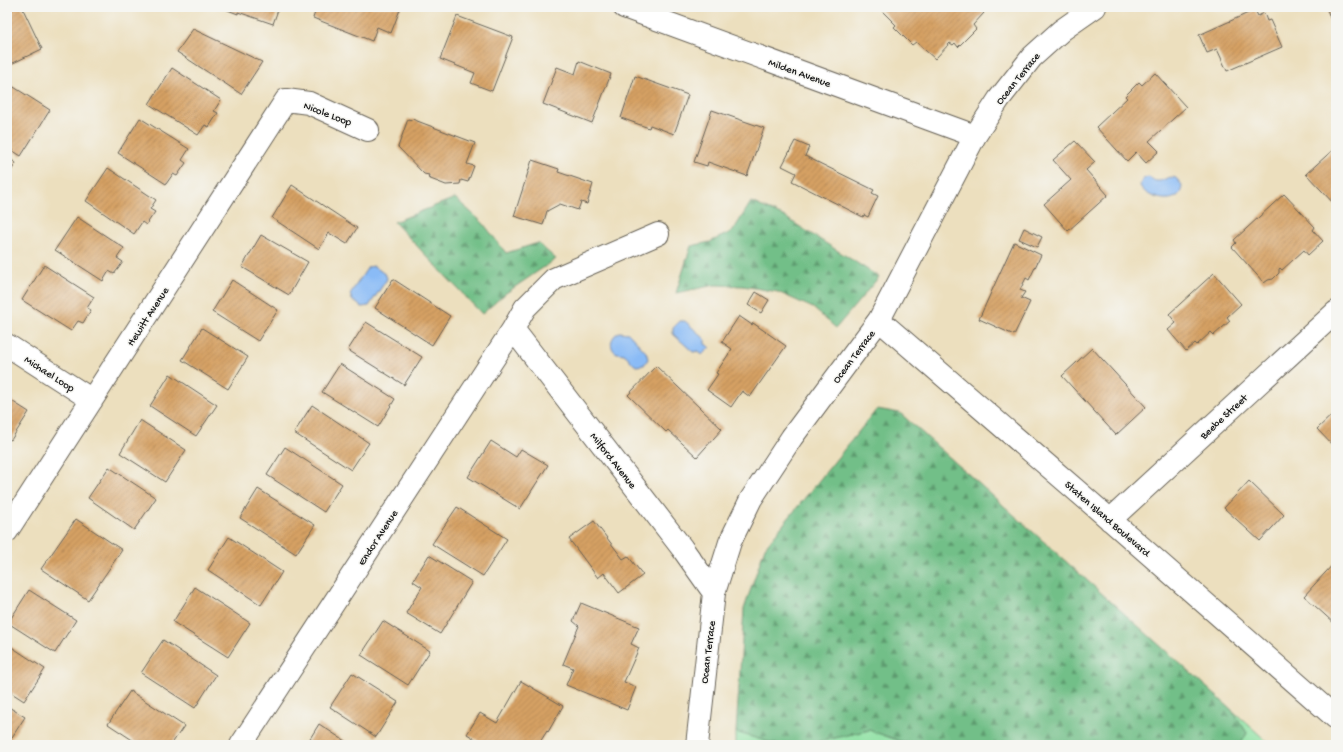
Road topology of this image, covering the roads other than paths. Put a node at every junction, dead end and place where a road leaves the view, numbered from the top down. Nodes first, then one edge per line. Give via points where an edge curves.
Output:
1 (624, 7) edge
2 (1095, 7) edge
3 (286, 100) joint
4 (368, 130) dead end
5 (975, 136) junction
6 (658, 234) dead end
7 (1336, 312) edge
8 (879, 320) junction
9 (513, 329) junction
10 (7, 345) edge
11 (92, 400) junction
12 (1110, 520) junction
13 (7, 531) edge
14 (714, 593) junction
15 (1336, 718) edge
16 (241, 745) edge
17 (697, 745) edge

1 - 5 street, Milden Avenue
2 - 5 street, Ocean Terrace via 1062,30 1032,57 999,99
3 - 4 street, Nicole Loop via 309,104
3 - 11 street, Hewitt Avenue
5 - 8 street, Ocean Terrace
6 - 9 street via 554,279 525,308
7 - 12 street, Beebe Street
8 - 12 street, Staten Island Boulevard
8 - 14 street, Ocean Terrace via 792,437 751,499 730,542
9 - 14 street, Milford Avenue
9 - 16 street, Endor Avenue
10 - 11 street, Michael Loop
11 - 13 street, Hewitt Avenue
12 - 15 street, Staten Island Boulevard
14 - 17 street, Ocean Terrace

